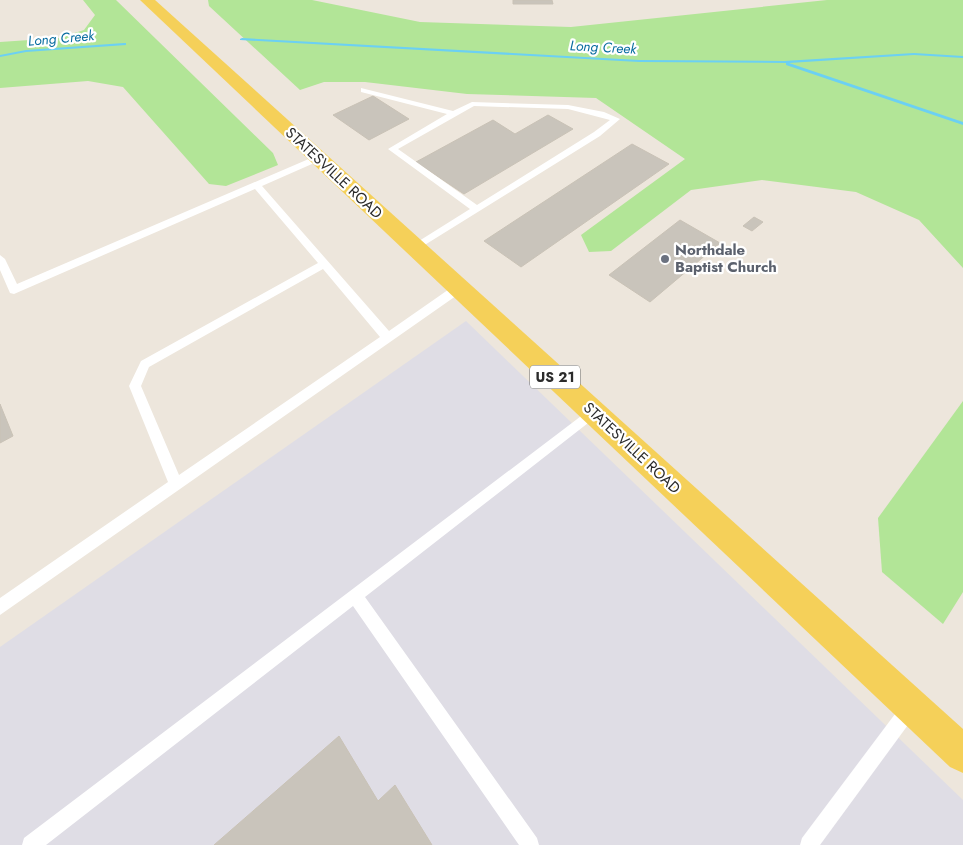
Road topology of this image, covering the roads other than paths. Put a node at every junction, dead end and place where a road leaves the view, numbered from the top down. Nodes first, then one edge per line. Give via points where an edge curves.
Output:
1 (147, 0) edge
2 (364, 90) dead end
3 (455, 114) junction
4 (318, 158) junction
5 (256, 184) junction
6 (476, 210) junction
7 (415, 248) junction
8 (0, 259) edge
9 (324, 264) junction
10 (459, 288) junction
11 (388, 338) junction
12 (593, 412) junction
13 (176, 485) junction
14 (355, 595) junction
15 (0, 608) edge
16 (911, 706) junction
17 (963, 754) edge
18 (31, 845) edge
19 (530, 845) edge
20 (809, 845) edge

1 - 4 main road, STATESVILLE ROAD / US 21
2 - 3 lane
3 - 6 lane via 392,149
3 - 6 lane via 472,104 568,107 616,119
4 - 5 lane
4 - 7 main road, STATESVILLE ROAD / US 21
5 - 8 lane via 14,290
5 - 9 lane
6 - 7 lane
7 - 10 main road, STATESVILLE ROAD / US 21
9 - 11 lane
9 - 13 lane via 145,364 136,386
10 - 11 lane
10 - 12 main road, STATESVILLE ROAD / US 21
11 - 13 lane
12 - 14 lane
12 - 16 main road, STATESVILLE ROAD / US 21
13 - 15 lane
14 - 18 lane
14 - 19 lane
16 - 17 main road, STATESVILLE ROAD / US 21
16 - 20 lane

